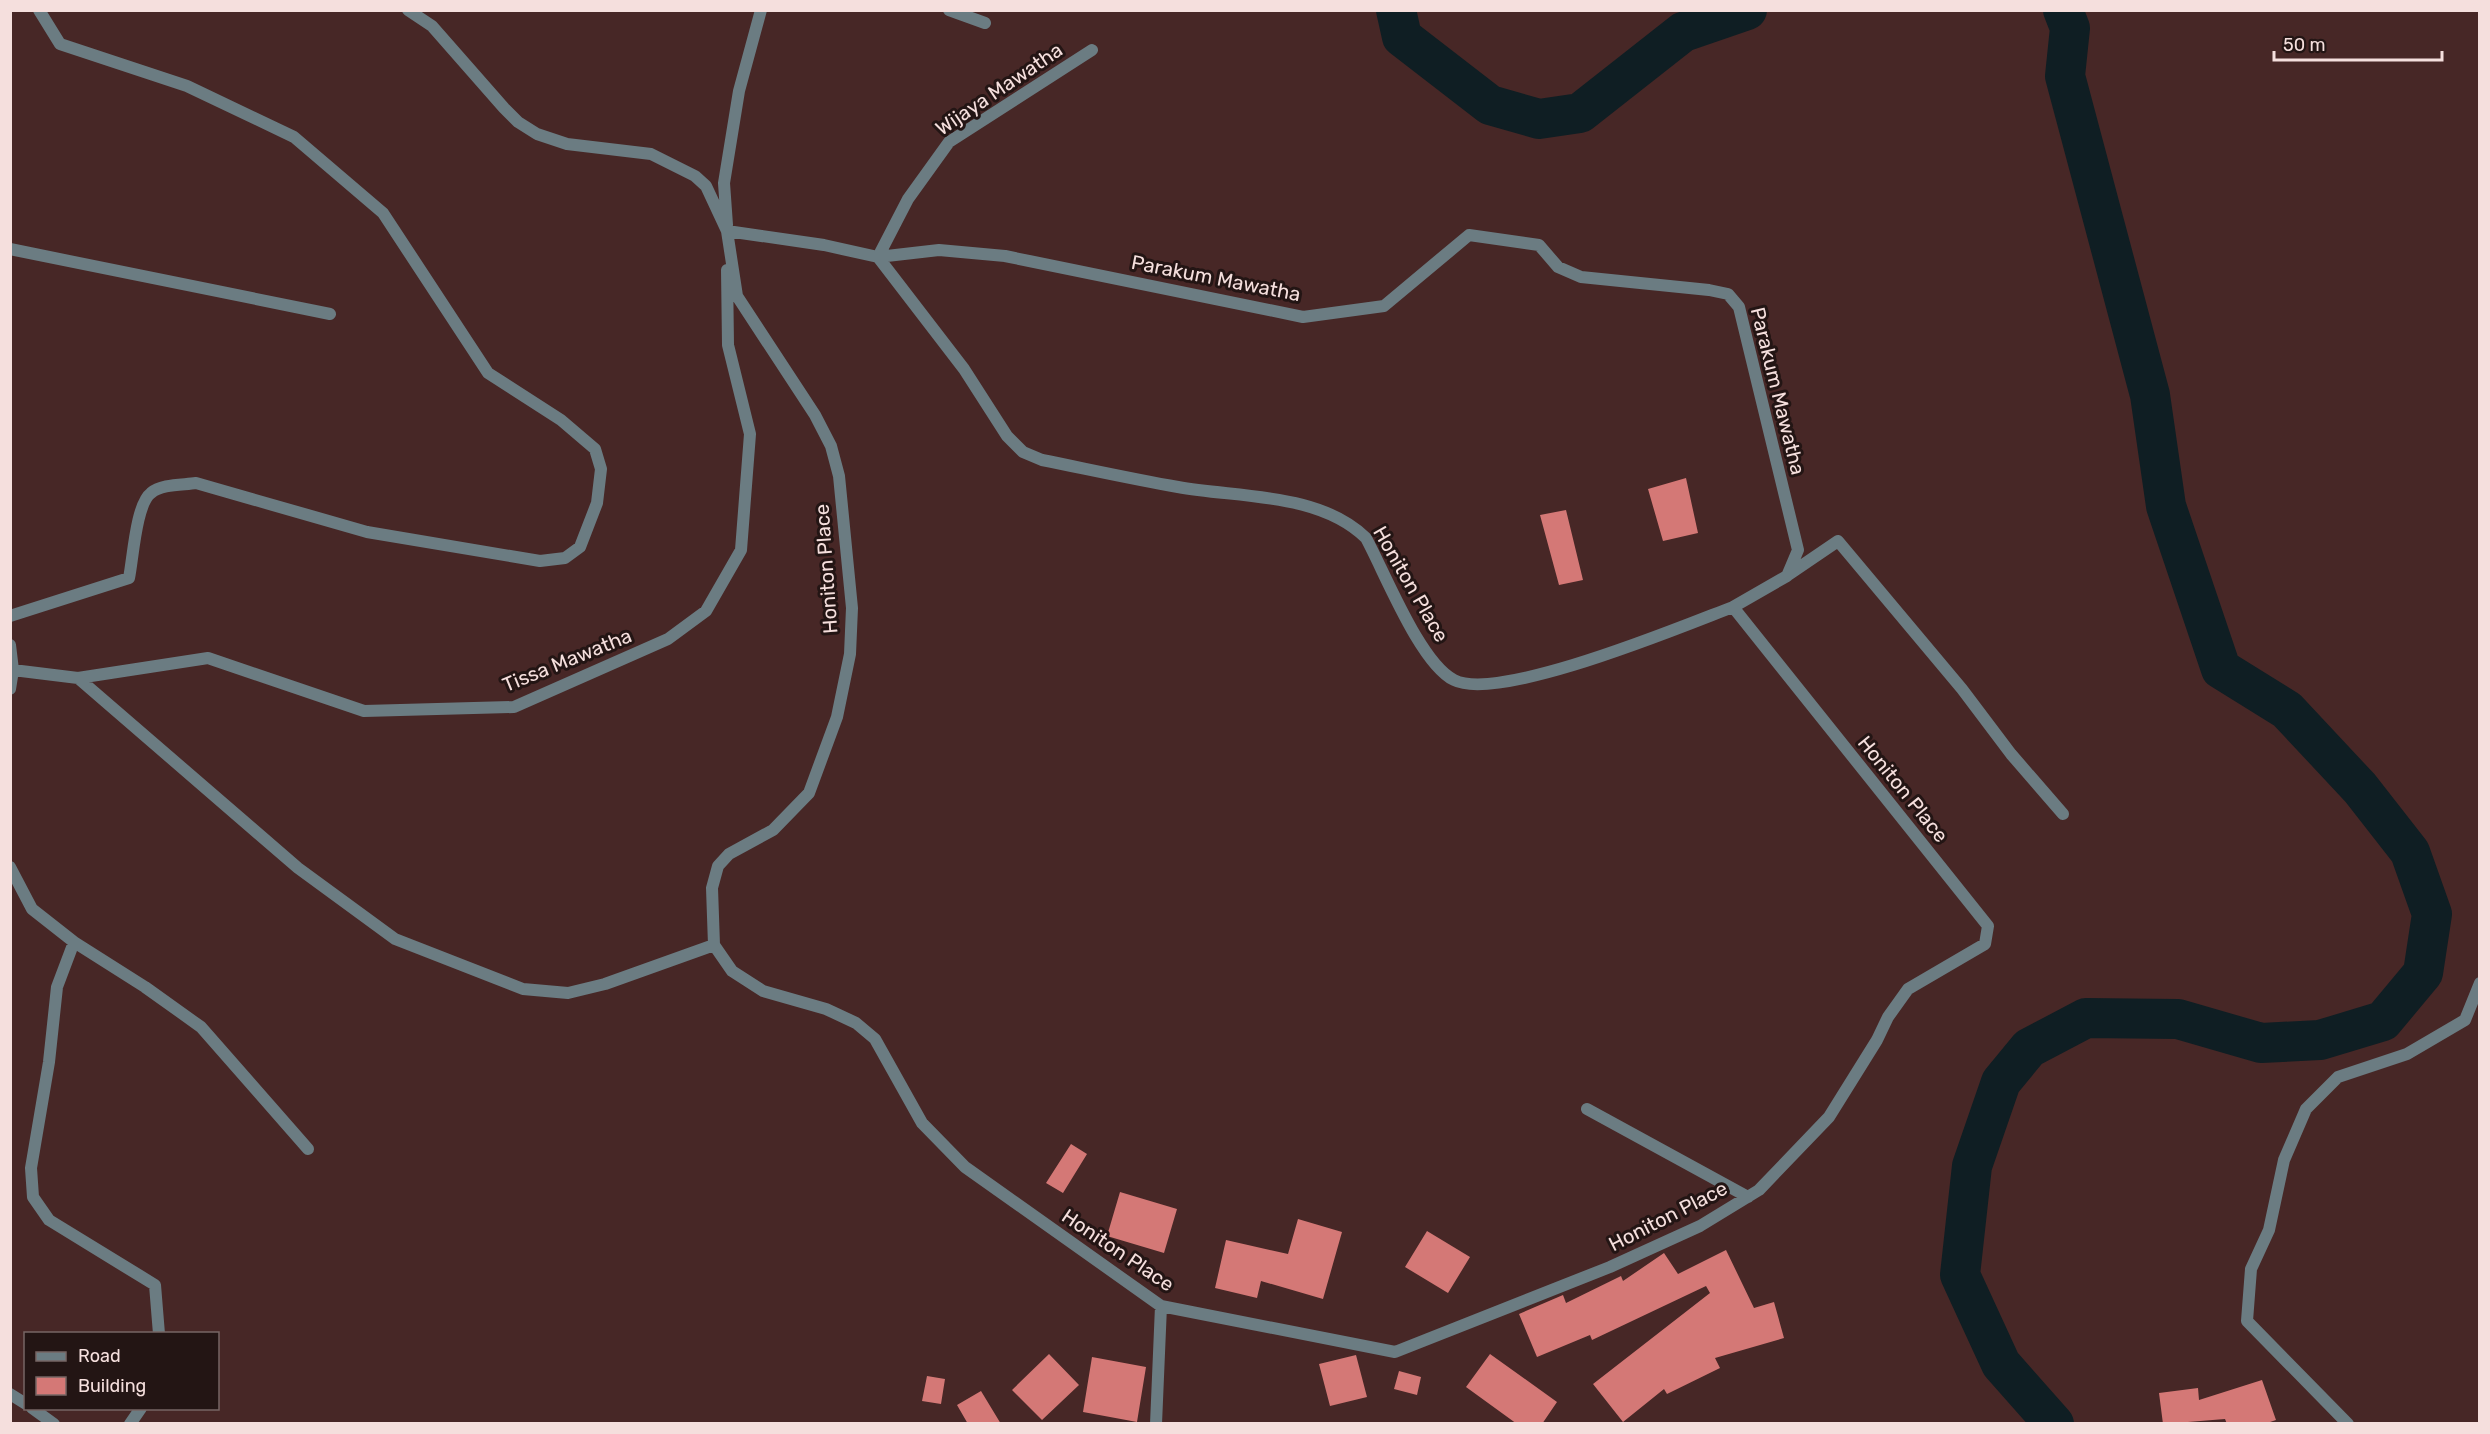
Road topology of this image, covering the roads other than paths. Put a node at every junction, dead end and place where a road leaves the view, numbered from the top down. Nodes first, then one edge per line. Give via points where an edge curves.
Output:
1 (39, 10) edge
2 (408, 10) edge
3 (761, 10) edge
4 (949, 10) edge
5 (985, 23) dead end
6 (1092, 50) dead end
7 (727, 231) junction
8 (10, 249) edge
9 (878, 258) junction
10 (330, 314) dead end
11 (1787, 576) junction
12 (1733, 607) junction
13 (10, 616) edge
14 (10, 645) edge
15 (12, 667) edge
16 (78, 678) junction
17 (10, 688) edge
18 (2063, 814) dead end
19 (10, 867) edge
20 (74, 942) junction
21 (714, 945) junction
22 (2480, 983) edge
23 (1587, 1109) dead end
24 (308, 1149) dead end
25 (1748, 1197) junction
26 (1161, 1306) junction
27 (159, 1332) edge
28 (10, 1394) edge
29 (24, 1403) edge
30 (35, 1410) edge
31 (140, 1410) edge
32 (54, 1424) edge
33 (130, 1424) edge
34 (1156, 1424) edge
35 (2348, 1424) edge

1 - 13 street via 60,44 187,86 294,137 382,213 488,373 561,420 595,449 601,469 597,503 580,547 565,558 540,561 367,532 196,483 168,487 151,493 141,507 129,578
2 - 7 street, Honiton Place via 432,26 518,122 537,134 567,144 651,153 677,165 706,186
3 - 7 street via 731,137 724,183
4 - 5 street
6 - 9 street, Wijaya Mawatha via 949,142 908,199
7 - 9 street via 824,245
7 - 16 street, Tissa Mawatha via 728,345 750,434 741,550 706,611 668,639 514,707 364,711 207,658
7 - 21 street, Honiton Place via 737,296 831,446 839,476 852,608 850,654 837,717 809,793 773,830 729,854 718,866 712,888
8 - 10 street
9 - 11 street, Parakum Mawatha via 939,250 1005,256 1303,317 1384,306 1469,235 1539,245 1558,267 1581,277 1728,294 1739,307 1798,549
9 - 12 street, Honiton Place via 964,369 1007,436 1023,452 1042,460 1180,487 1290,503 1353,525 1366,538 1420,644 1454,680 1470,685 1503,683 1565,667 1631,647
11 - 12 street
11 - 18 street via 1838,540
12 - 25 street, Honiton Place via 1988,926 1985,944 1908,989 1829,1117
14 - 15 street
15 - 16 street, Tissa Mawatha
15 - 17 street
16 - 21 street via 298,868 395,939 523,988 568,993 606,984
19 - 20 street via 32,909
20 - 24 street via 201,1027
20 - 27 street via 57,987 31,1168 33,1197 50,1220 155,1285
21 - 26 street, Honiton Place via 732,971 763,991 826,1009 855,1023 875,1039 922,1123 946,1150
22 - 35 street via 2465,1020 2407,1054 2337,1077 2306,1109 2284,1160 2269,1230 2251,1269 2247,1321
23 - 25 street
25 - 26 street, Honiton Place via 1700,1226 1610,1267 1395,1352
26 - 34 street
28 - 29 street
30 - 32 street
31 - 33 street

